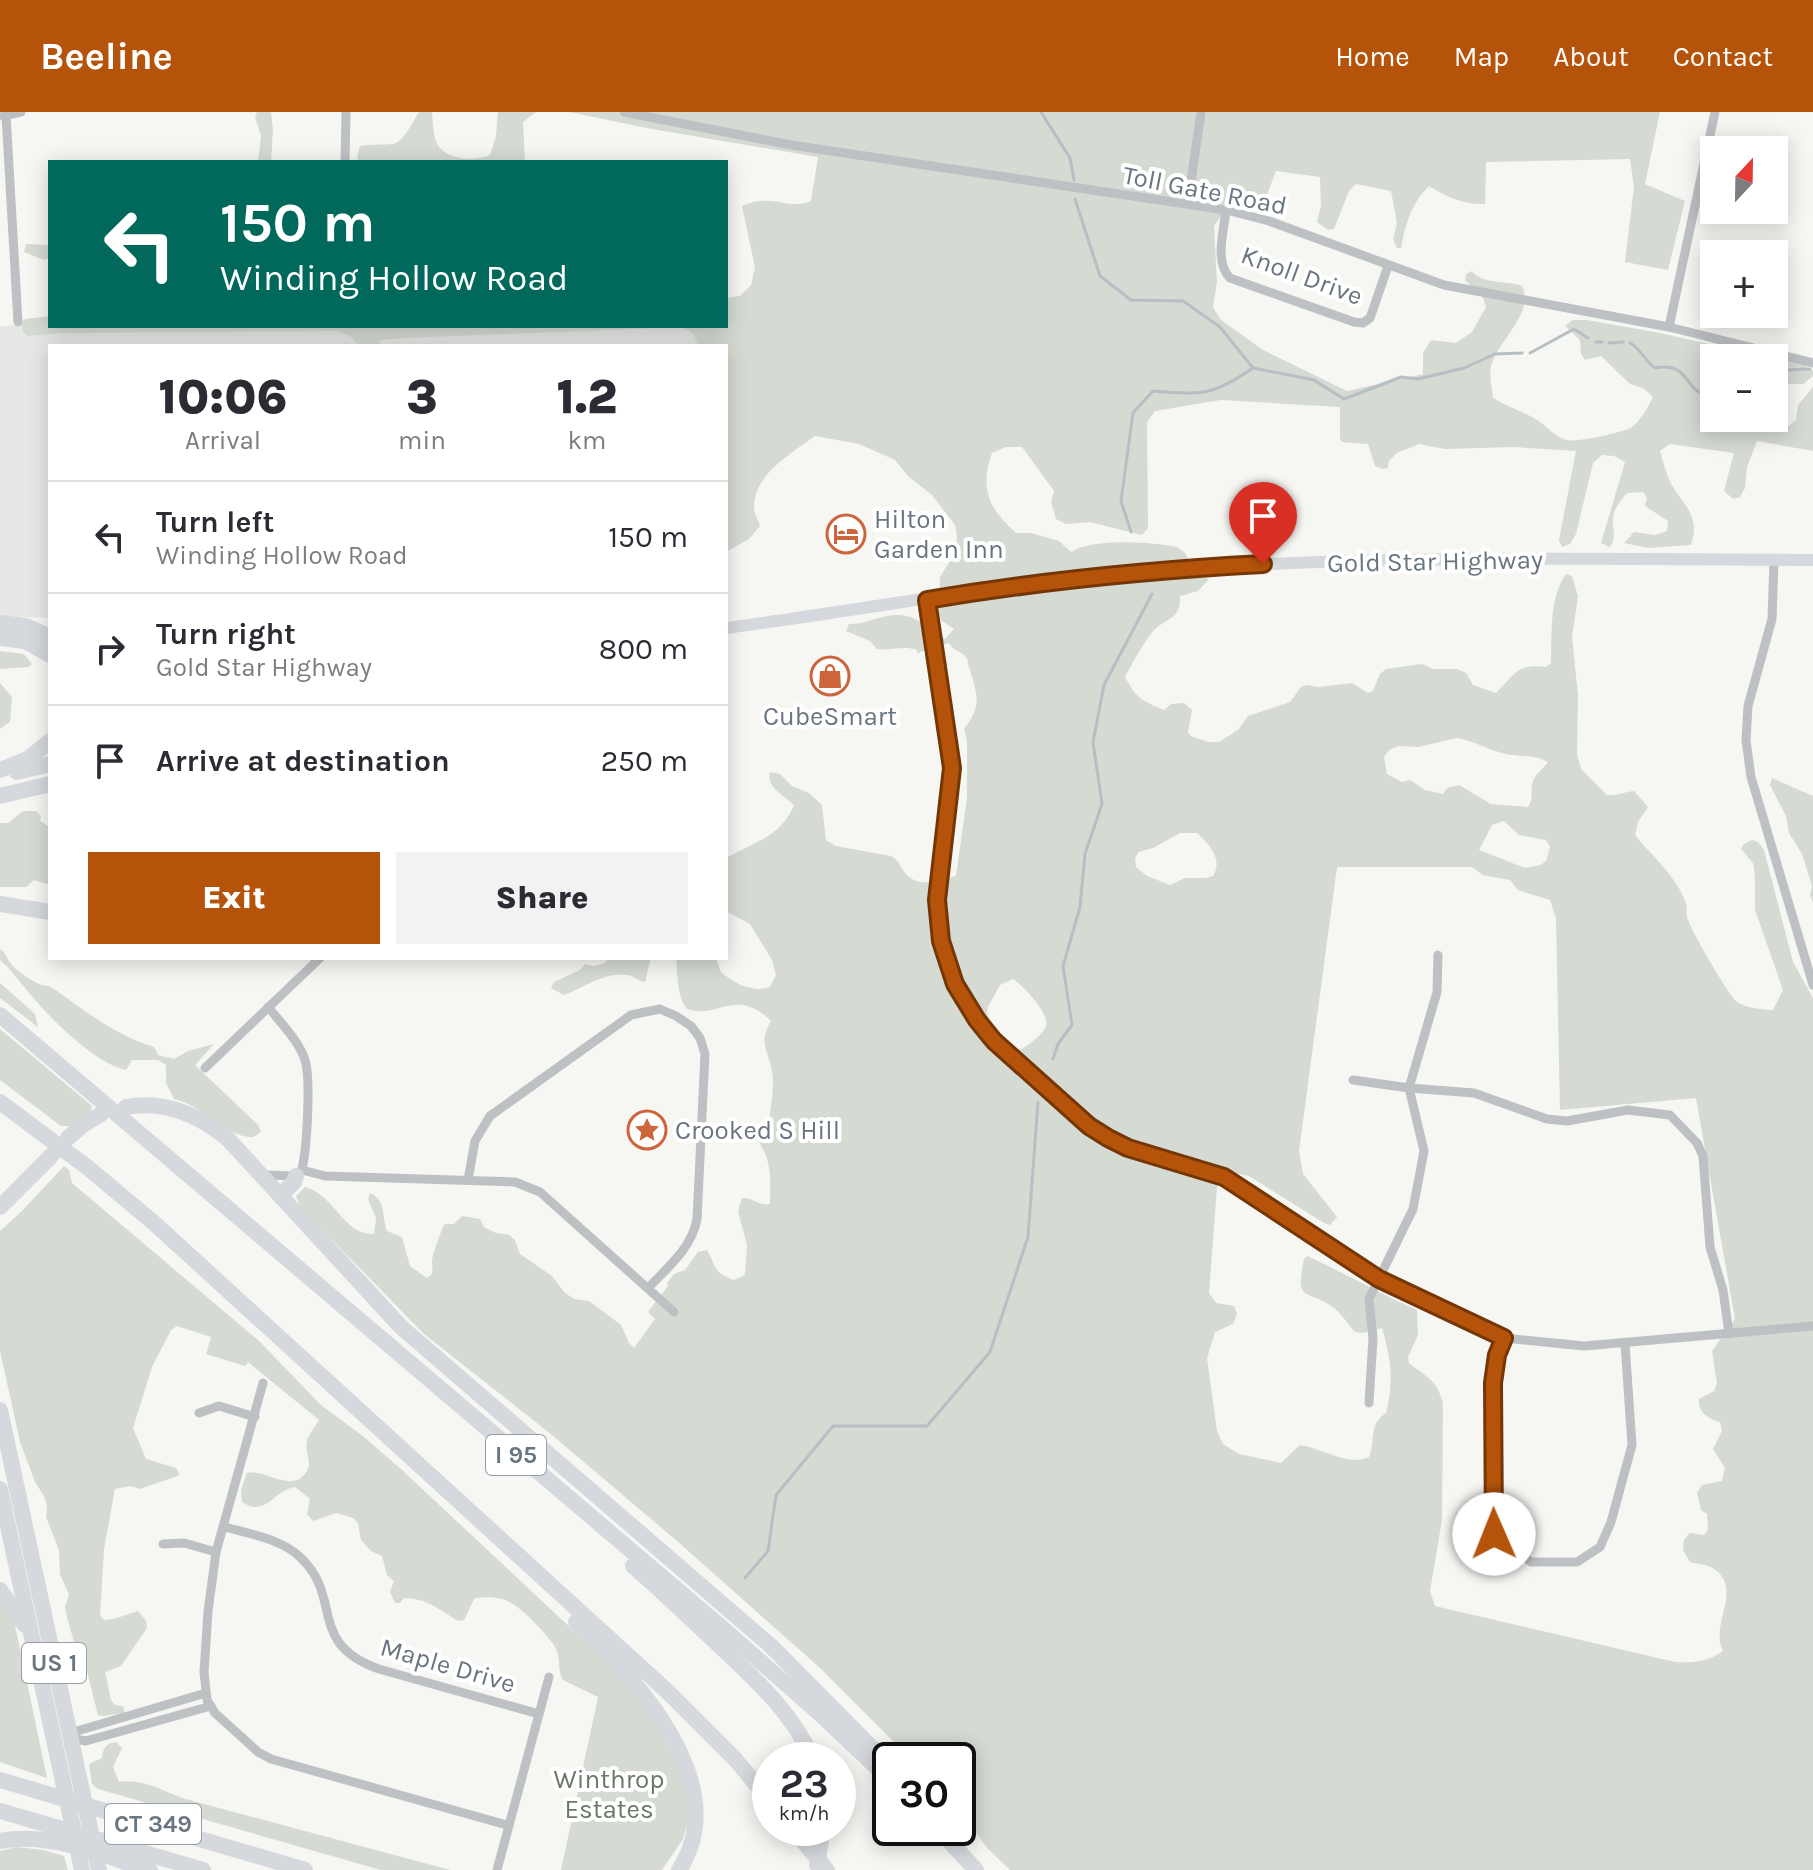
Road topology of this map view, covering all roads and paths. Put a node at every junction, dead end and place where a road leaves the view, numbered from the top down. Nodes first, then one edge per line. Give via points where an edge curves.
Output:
1 (21, 112) edge
2 (346, 112) edge
3 (624, 112) edge
4 (1201, 112) edge
5 (1715, 112) edge
6 (3, 116) edge
7 (345, 160) edge
8 (1188, 203) junction
9 (1226, 210) junction
10 (1388, 266) junction
11 (18, 322) dead end
12 (1669, 327) junction
13 (1813, 363) edge
14 (1774, 560) junction
15 (1813, 560) edge
16 (927, 600) junction
17 (0, 623) edge
18 (728, 628) edge
19 (48, 636) edge
20 (0, 638) edge
21 (48, 654) edge
22 (48, 743) edge
23 (48, 764) edge
24 (0, 773) edge
25 (48, 786) edge
26 (0, 796) edge
27 (0, 904) edge
28 (23, 909) junction
29 (48, 912) edge
30 (48, 921) edge
31 (1438, 955) dead end
32 (318, 960) edge
33 (1813, 985) edge
34 (268, 1007) junction
35 (0, 1015) edge
36 (205, 1068) dead end
37 (1353, 1080) dead end
38 (1409, 1088) junction
39 (0, 1102) edge
40 (100, 1106) junction
41 (126, 1107) dead end
42 (68, 1138) dead end
43 (52, 1155) dead end
44 (299, 1173) junction
45 (261, 1175) junction
46 (192, 1178) junction
47 (468, 1180) junction
48 (280, 1196) junction
49 (2, 1205) edge
50 (1379, 1279) junction
51 (648, 1288) junction
52 (674, 1312) dead end
53 (1813, 1326) edge
54 (1729, 1334) junction
55 (1504, 1338) junction
56 (1625, 1344) junction
57 (263, 1383) dead end
58 (1369, 1403) dead end
59 (0, 1410) edge
60 (199, 1413) dead end
61 (255, 1417) junction
62 (381, 1430) junction
63 (0, 1489) edge
64 (225, 1527) junction
65 (163, 1544) dead end
66 (11, 1552) edge
67 (216, 1552) junction
68 (0, 1590) edge
69 (31, 1636) junction
70 (549, 1677) dead end
71 (208, 1700) junction
72 (539, 1714) junction
73 (62, 1740) junction
74 (804, 1742) edge
75 (872, 1749) edge
76 (872, 1763) edge
77 (0, 1768) edge
78 (752, 1779) edge
79 (0, 1780) edge
80 (74, 1800) junction
81 (0, 1811) edge
82 (507, 1825) junction
83 (0, 1841) edge
84 (807, 1846) edge
85 (820, 1846) edge
86 (955, 1846) edge
87 (960, 1846) edge
88 (82, 1868) edge
89 (99, 1870) edge
90 (150, 1870) edge
91 (203, 1870) edge
92 (305, 1870) edge
93 (497, 1870) edge
94 (679, 1870) edge
95 (815, 1870) edge
96 (827, 1870) edge
97 (978, 1870) edge

1 - 6 street
2 - 7 street
3 - 8 street, Toll Gate Road via 791,145
4 - 8 street
5 - 12 street
6 - 11 street
8 - 9 street, Toll Gate Road
9 - 10 street, Toll Gate Road
9 - 10 street, Knoll Drive via 1221,262 1230,278 1354,322 1370,318
10 - 12 street, Toll Gate Road via 1469,292
12 - 13 street, Toll Gate Road
14 - 15 main road, Gold Star Highway
14 - 16 main road, Gold Star Highway via 1291,563 1124,573
14 - 33 street via 1772,619 1747,708 1746,740 1751,777
16 - 18 main road, Gold Star Highway
16 - 50 street via 952,768 937,900 941,941 955,984 977,1020 1089,1126 1128,1148 1224,1177
17 - 19 highway
20 - 21 highway via 25,641
22 - 24 highway
23 - 24 highway
25 - 26 highway
27 - 28 highway
28 - 29 highway
28 - 30 highway
31 - 38 street via 1437,992
32 - 34 street
34 - 36 street
34 - 44 street via 305,1059
35 - 40 highway, I 95
37 - 38 street
38 - 50 street via 1424,1151 1413,1209
38 - 54 street via 1474,1093 1547,1119 1567,1121 1628,1110 1670,1115 1703,1156 1710,1247
39 - 62 highway, I 95 via 154,1223
40 - 42 highway
40 - 46 highway, I 95
41 - 45 highway via 160,1106 196,1117 228,1139
43 - 49 highway
44 - 45 street
44 - 47 street
44 - 48 highway
45 - 48 highway
46 - 74 highway via 317,1294 680,1609 778,1704
46 - 76 highway, I 95 via 720,1626
47 - 51 street via 515,1182 540,1192
47 - 51 street via 475,1141 490,1116 631,1015 660,1009 676,1016 691,1026 705,1054 697,1219 686,1247
48 - 75 highway via 401,1327 771,1646
50 - 55 street
50 - 58 street via 1369,1299
51 - 52 street
53 - 54 street
54 - 56 street
55 - 56 street via 1584,1346
55 - 56 street via 1493,1383 1494,1534 1531,1562 1577,1562 1600,1547 1611,1522 1632,1445
57 - 61 street
59 - 66 highway, US 1
60 - 61 street via 219,1406
61 - 64 street
62 - 78 highway, I 95 via 668,1692
62 - 94 highway via 605,1651 665,1726 687,1770 695,1805 692,1840
63 - 66 highway, US 1
64 - 67 street
64 - 72 street, Maple Drive via 276,1543 299,1557 320,1587 335,1638 353,1659
65 - 67 street via 184,1543
66 - 69 highway, US 1
66 - 73 highway, US 1
67 - 71 street via 204,1654
68 - 69 highway
69 - 73 highway, US 1
70 - 72 street
71 - 73 street via 86,1741
71 - 82 street via 230,1728 271,1759
72 - 82 street
73 - 88 highway, US 1 via 60,1771
73 - 89 highway, US 1 via 79,1776
77 - 80 highway
79 - 80 highway, CT 349
80 - 92 highway, CT 349
81 - 91 highway, CT 349
82 - 93 street
83 - 90 highway via 43,1839
84 - 96 highway
85 - 95 highway
86 - 97 highway
87 - 97 highway

